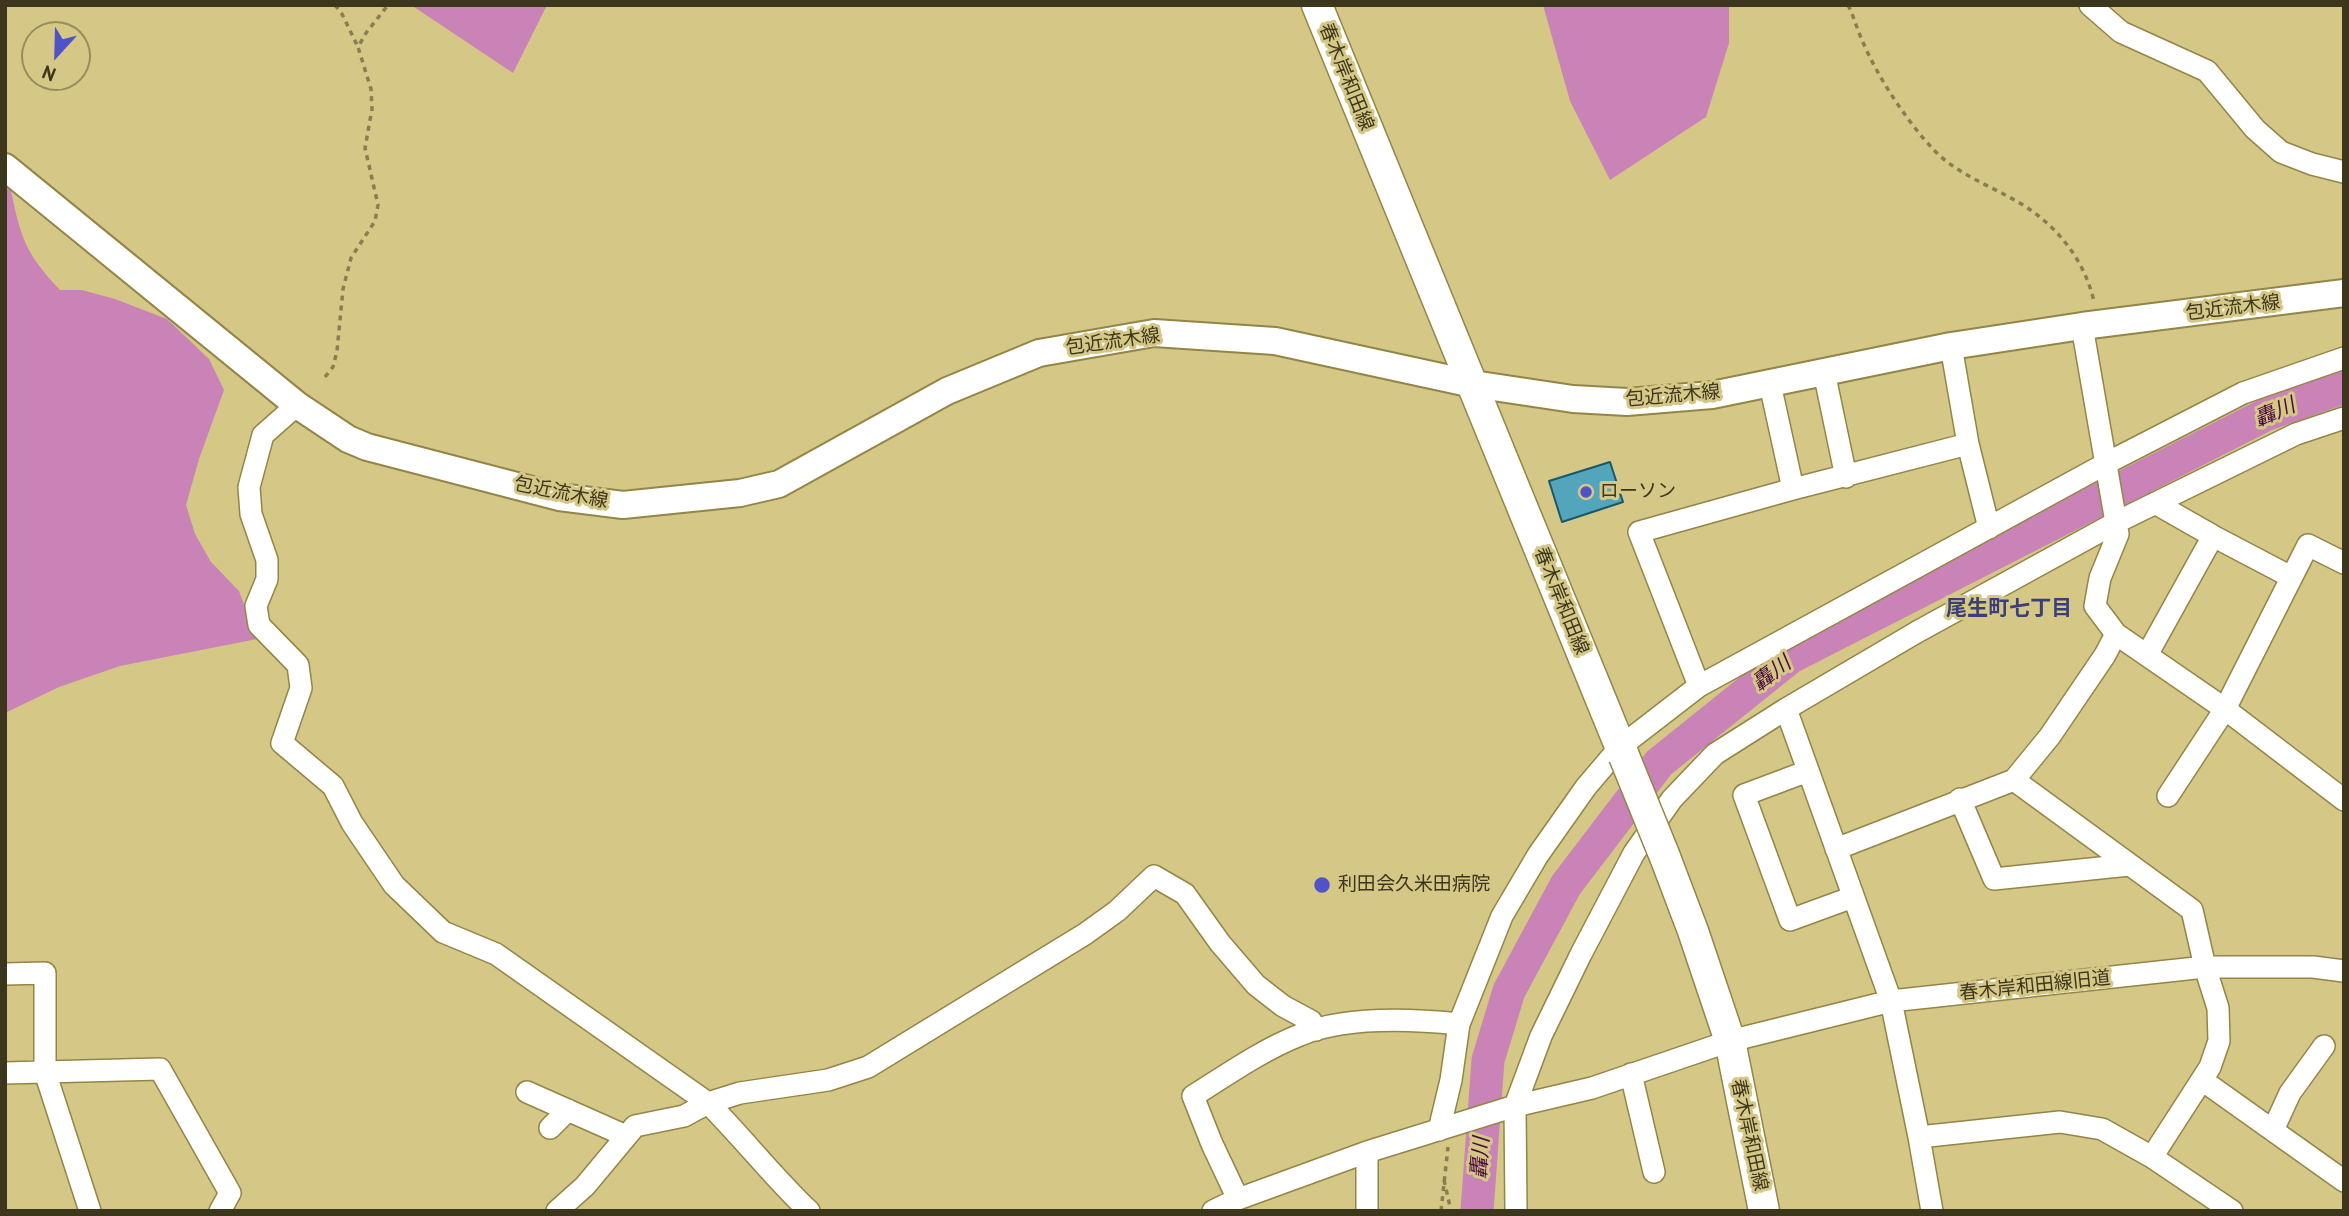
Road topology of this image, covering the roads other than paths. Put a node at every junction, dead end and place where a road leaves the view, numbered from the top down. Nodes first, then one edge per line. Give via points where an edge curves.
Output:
1 (1317, 5) edge
2 (2090, 5) edge
3 (5, 167) edge
4 (2344, 172) edge
5 (2344, 293) edge
6 (2091, 325) junction
7 (1951, 346) junction
8 (2344, 358) edge
9 (1824, 372) junction
10 (1474, 384) junction
11 (1770, 384) junction
12 (296, 405) junction
13 (2344, 418) edge
14 (1968, 444) junction
15 (2107, 463) junction
16 (1846, 477) junction
17 (1793, 489) junction
18 (2155, 503) junction
19 (2117, 522) junction
20 (1990, 528) junction
21 (2213, 536) junction
22 (2344, 563) edge
23 (2291, 577) junction
24 (2116, 634) junction
25 (2147, 655) junction
26 (1699, 686) junction
27 (1786, 709) junction
28 (2225, 709) junction
29 (1622, 751) junction
30 (1808, 771) junction
31 (2014, 780) junction
32 (2168, 796) dead end
33 (1960, 799) junction
34 (2344, 800) edge
35 (1836, 849) junction
36 (2129, 865) junction
37 (1853, 897) junction
38 (2205, 967) junction
39 (2344, 971) edge
40 (5, 974) edge
41 (1891, 1001) junction
42 (1459, 1024) junction
43 (1315, 1030) junction
44 (1730, 1041) junction
45 (2324, 1046) dead end
46 (45, 1072) junction
47 (5, 1073) edge
48 (1631, 1074) junction
49 (2202, 1080) junction
50 (527, 1091) dead end
51 (708, 1103) junction
52 (1511, 1107) junction
53 (568, 1110) junction
54 (1454, 1125) junction
55 (550, 1128) dead end
56 (2273, 1130) junction
57 (626, 1136) junction
58 (1919, 1138) junction
59 (1367, 1153) junction
60 (2152, 1157) junction
61 (1654, 1172) dead end
62 (2344, 1181) edge
63 (1238, 1199) junction
64 (90, 1211) edge
65 (220, 1211) edge
66 (557, 1211) edge
67 (809, 1211) edge
68 (1213, 1211) edge
69 (1367, 1211) edge
70 (1516, 1211) edge
71 (1764, 1211) edge
72 (1932, 1211) edge
73 (2232, 1211) edge

1 - 10 main road, 春木岸和田線
2 - 4 street via 2121,32 2207,71 2255,129 2281,152
3 - 12 street, 包近流木線
5 - 6 street, 包近流木線
6 - 7 street, 包近流木線
6 - 15 street
7 - 9 street, 包近流木線
7 - 14 street
8 - 15 street via 2243,393
9 - 11 street, 包近流木線
9 - 16 street
10 - 11 street, 包近流木線 via 1627,402 1712,395
10 - 12 street, 包近流木線 via 1275,341 1154,333 1039,353 947,391 779,484 740,494 623,505 559,497 367,447
10 - 29 main road, 春木岸和田線
11 - 17 street
12 - 51 street via 263,435 249,486 251,514 267,560 267,579 256,606 259,625 298,665 301,688 282,743 333,786 394,885 443,932 496,954
13 - 18 street via 2296,434
14 - 16 street
14 - 20 street
15 - 19 street
15 - 20 street
16 - 17 street
17 - 26 street via 1639,532
18 - 19 street
18 - 21 street
19 - 24 street via 2119,534 2100,578 2095,606
19 - 27 street
20 - 26 street
21 - 23 street
21 - 25 street
22 - 23 street via 2308,545
23 - 28 street
24 - 25 street
24 - 31 street via 2050,736
25 - 28 street
26 - 29 street
27 - 30 street
27 - 52 street via 1715,754 1672,799 1634,853 1541,1036
28 - 32 street
28 - 34 street
29 - 42 street via 1586,787 1538,855 1502,916
29 - 44 main road, 春木岸和田線, bridge via 1693,931
30 - 35 street
30 - 37 street via 1744,795 1790,920
31 - 33 street
31 - 36 street
33 - 35 street
33 - 36 street via 1994,879
35 - 37 street
36 - 38 street via 2192,910
37 - 41 street
38 - 39 street, 春木岸和田線旧道
38 - 41 street, 春木岸和田線旧道
38 - 49 street via 2218,1008 2220,1041
40 - 46 street via 45,973
41 - 44 street, 春木岸和田線旧道
41 - 58 street
42 - 43 street via 1416,1019
42 - 54 street via 1451,1080
43 - 51 street via 1311,1021 1256,985 1185,894 1154,876 1085,934 869,1067 828,1080 740,1093
43 - 63 street via 1244,1064 1193,1096
44 - 48 street, 春木岸和田線旧道
44 - 71 main road, 春木岸和田線
45 - 56 street via 2290,1093
46 - 47 street
46 - 64 street
46 - 65 street via 160,1069 230,1193
48 - 52 street, 春木岸和田線旧道
48 - 61 street
49 - 56 street
49 - 60 street
50 - 53 street
51 - 57 street via 684,1116 635,1126
51 - 67 street
52 - 54 street, 春木岸和田線旧道
52 - 70 street
53 - 55 street
53 - 57 street
54 - 59 street, 春木岸和田線旧道
56 - 62 street
57 - 66 street
58 - 60 street via 2060,1122 2102,1129
58 - 72 street
59 - 63 street, 春木岸和田線旧道
59 - 69 street
60 - 73 street
63 - 68 street, 春木岸和田線旧道

